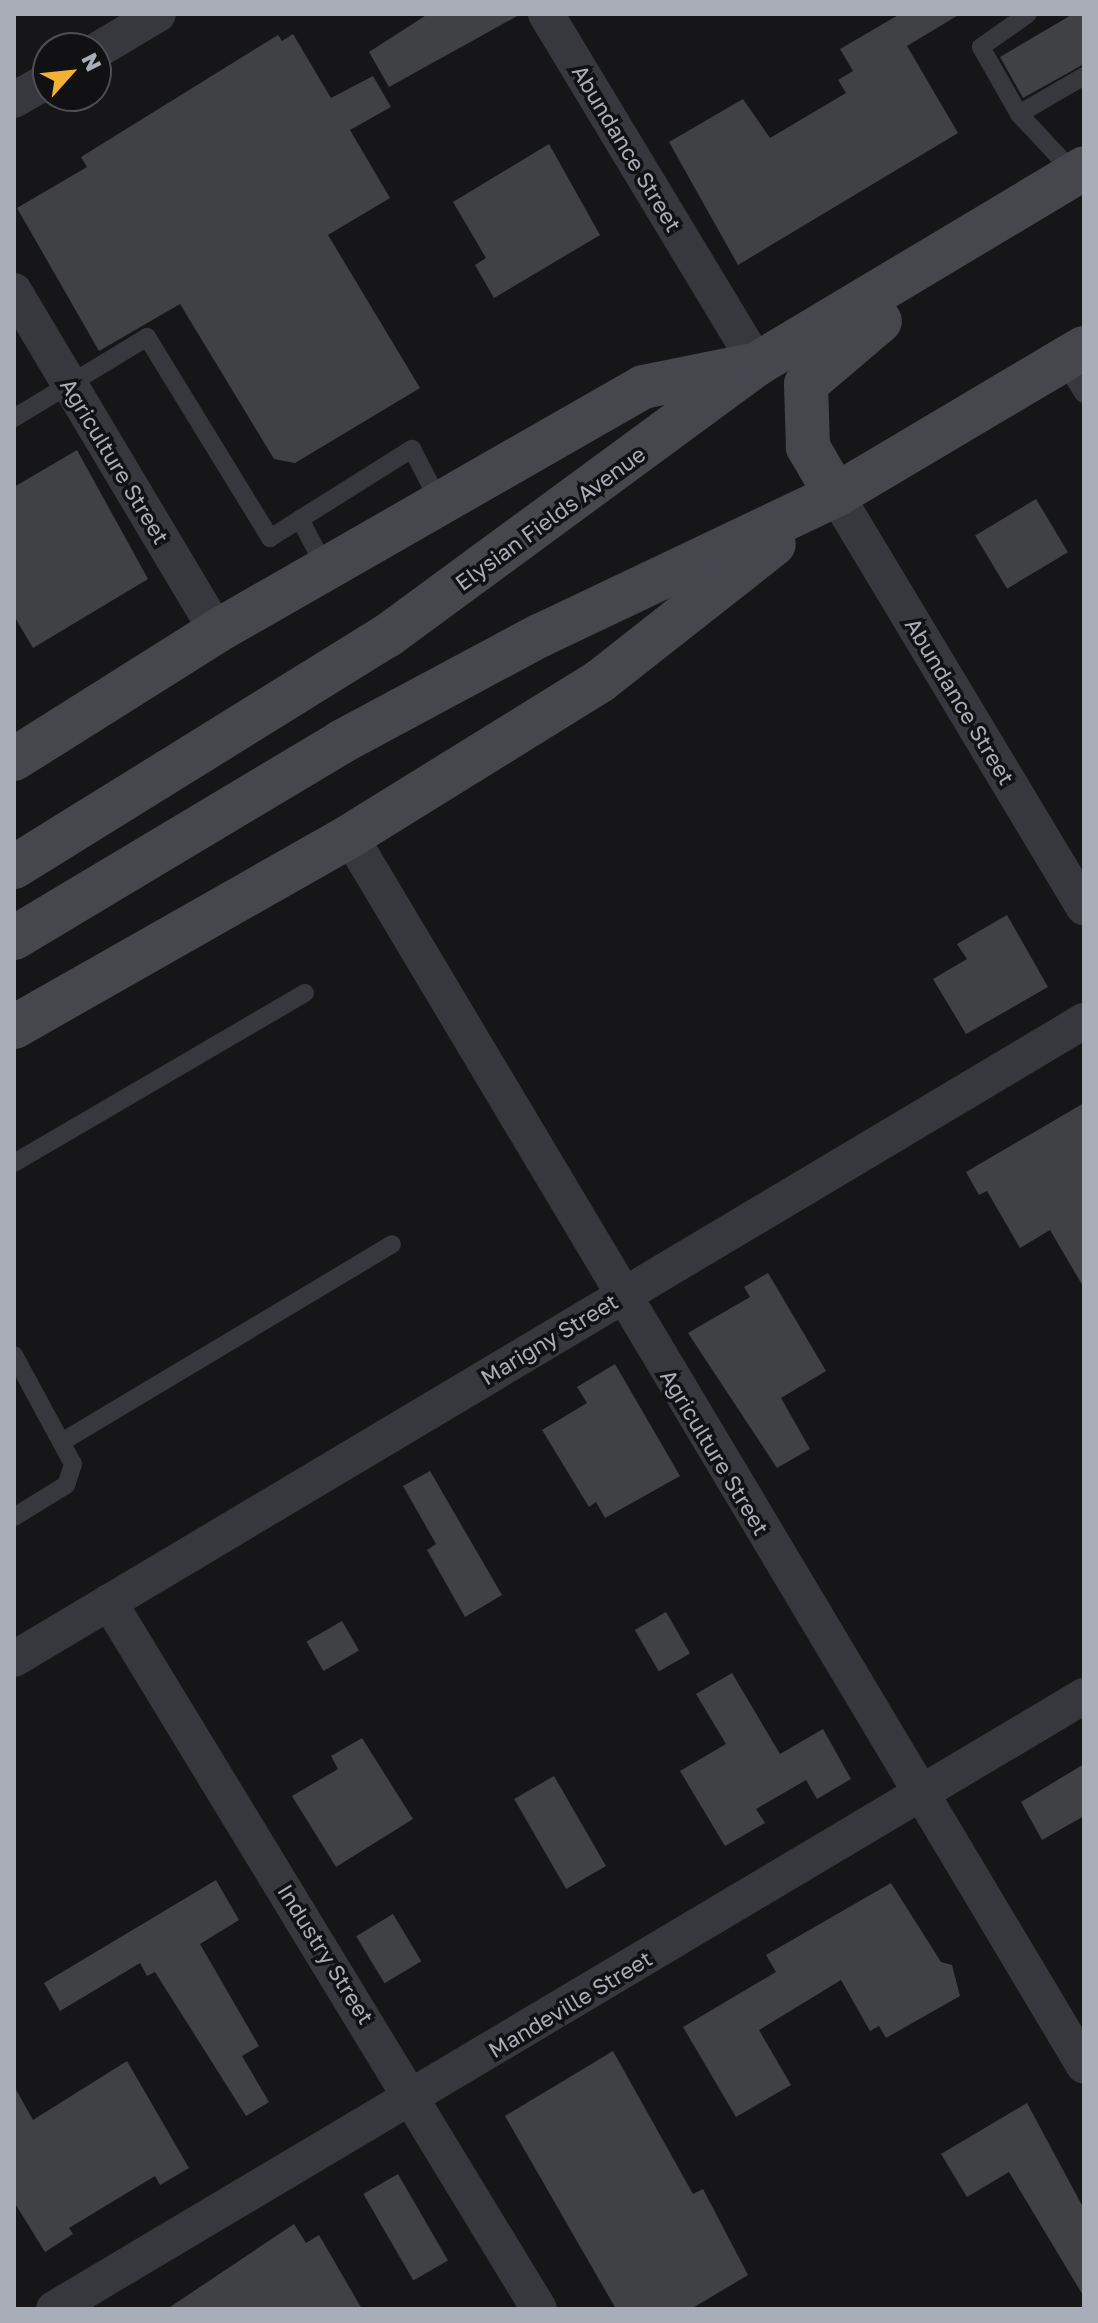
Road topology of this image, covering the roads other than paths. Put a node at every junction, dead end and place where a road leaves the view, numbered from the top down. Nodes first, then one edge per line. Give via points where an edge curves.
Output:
1 (158, 14) edge
2 (546, 14) edge
3 (1028, 14) edge
4 (112, 41) edge
5 (1084, 76) edge
6 (32, 89) edge
7 (14, 100) edge
8 (1019, 114) junction
9 (1079, 170) edge
10 (964, 240) junction
11 (14, 291) edge
12 (757, 364) junction
13 (1077, 368) edge
14 (69, 384) junction
15 (14, 418) edge
16 (836, 495) junction
17 (440, 503) junction
18 (300, 519) junction
19 (326, 569) junction
20 (217, 631) junction
21 (14, 759) edge
22 (350, 836) junction
23 (14, 867) edge
24 (1084, 907) edge
25 (14, 938) edge
26 (305, 993) dead end
27 (1084, 1021) edge
28 (14, 1027) edge
29 (14, 1163) edge
30 (392, 1244) dead end
31 (621, 1296) junction
32 (14, 1355) edge
33 (65, 1440) junction
34 (14, 1517) edge
35 (109, 1602) junction
36 (14, 1659) edge
37 (1084, 1696) edge
38 (920, 1796) junction
39 (1084, 2066) edge
40 (414, 2097) junction
41 (54, 2309) edge
42 (539, 2309) edge

1 - 4 street
2 - 12 street, Abundance Street
3 - 8 lane via 981,47
5 - 8 lane
6 - 7 street
8 - 9 lane
9 - 10 main road, Elysian Fields Avenue
10 - 12 main road, Elysian Fields Avenue
10 - 16 main road via 923,294 855,336 806,384 808,447
11 - 14 street, Agriculture Street
12 - 17 main road via 643,387
12 - 23 main road, Elysian Fields Avenue via 499,558 207,752
13 - 16 main road
14 - 15 lane
14 - 18 lane via 147,337 270,538
14 - 20 street, Agriculture Street
16 - 22 main road via 600,681
16 - 24 street, Abundance Street
16 - 25 main road via 497,658
17 - 18 lane via 412,449
17 - 19 main road
18 - 19 lane
19 - 20 main road
20 - 21 main road
22 - 28 main road
22 - 31 street, Agriculture Street
26 - 29 lane
27 - 31 street, Marigny Street
30 - 33 lane
31 - 35 street, Marigny Street
31 - 38 street, Agriculture Street
32 - 33 lane
33 - 34 lane via 73,1464 66,1485
35 - 36 street, Marigny Street
35 - 40 street, Industry Street
37 - 38 street, Mandeville Street
38 - 39 street, Agriculture Street
38 - 40 street, Mandeville Street
40 - 41 street, Mandeville Street
40 - 42 street, Industry Street

